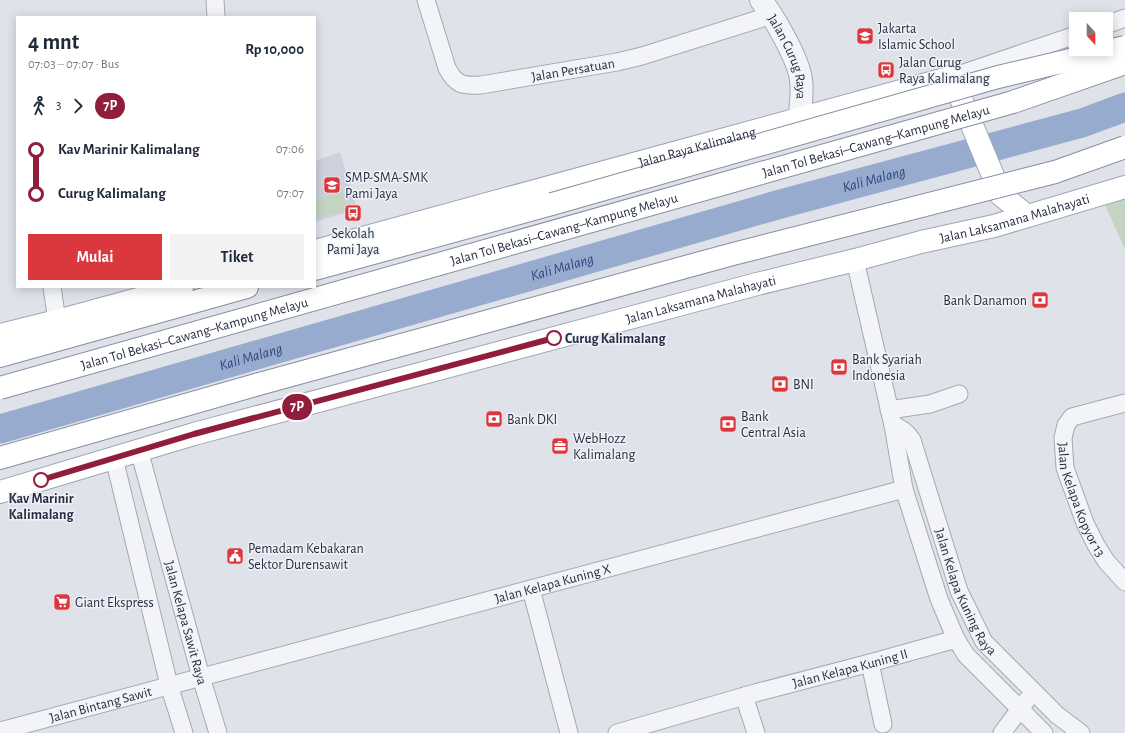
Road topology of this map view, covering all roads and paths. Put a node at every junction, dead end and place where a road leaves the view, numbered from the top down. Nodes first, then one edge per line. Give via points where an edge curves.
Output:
1 (215, 0) edge
2 (426, 0) edge
3 (767, 8) edge
4 (216, 16) edge
5 (1125, 18) edge
6 (1113, 22) edge
7 (1069, 37) edge
8 (1125, 47) edge
9 (1125, 63) edge
10 (952, 77) junction
11 (800, 118) junction
12 (1125, 147) edge
13 (1125, 187) edge
14 (1000, 193) junction
15 (1028, 216) junction
16 (994, 226) junction
17 (316, 250) edge
18 (855, 260) junction
19 (316, 269) edge
20 (52, 288) edge
21 (178, 288) edge
22 (244, 288) edge
23 (57, 321) junction
24 (0, 334) edge
25 (0, 356) edge
26 (0, 388) edge
27 (959, 394) dead end
28 (1125, 404) edge
29 (891, 418) junction
30 (139, 450) junction
31 (0, 458) edge
32 (114, 458) junction
33 (904, 490) junction
34 (0, 492) edge
35 (155, 512) junction
36 (129, 519) junction
37 (1125, 582) edge
38 (531, 589) junction
39 (956, 639) junction
40 (870, 664) junction
41 (201, 677) junction
42 (169, 686) junction
43 (1032, 690) junction
44 (744, 696) junction
45 (1021, 710) junction
46 (883, 724) dead end
47 (0, 731) edge
48 (184, 733) edge
49 (218, 733) edge
50 (569, 733) edge
51 (617, 733) edge
52 (756, 733) edge
53 (1002, 733) edge
54 (1044, 733) edge
55 (1081, 733) edge

1 - 4 street
2 - 3 street, Jalan Persatuan via 447,68 457,83 467,86 629,59 698,39
3 - 11 street, Jalan Curug Raya via 800,73
5 - 6 street
7 - 10 street, Jalan Raya Kalimalang
8 - 19 main road, bridge via 998,77
9 - 26 main road, Jalan Tol Bekasi–Cawang–Kampung Melayu, bridge via 1013,102
10 - 11 main road, Jalan Raya Kalimalang
10 - 14 main road, bridge
11 - 17 main road, Jalan Raya Kalimalang
12 - 31 main road, bridge via 1055,172 726,256
13 - 15 main road, Jalan Laksamana Malahayati
14 - 15 main road
14 - 16 main road
15 - 16 main road, Jalan Laksamana Malahayati
16 - 18 main road, Jalan Laksamana Malahayati
18 - 29 street, Jalan Kelapa Kuning Raya
18 - 30 main road, Jalan Laksamana Malahayati via 611,322
20 - 23 street
21 - 23 main road
22 - 25 main road
23 - 24 main road
27 - 29 street
28 - 37 street, Jalan Kelapa Kopyor 13 via 1072,417 1066,425 1063,438 1065,468 1085,523 1106,561
29 - 33 street, Jalan Kelapa Kuning Raya
29 - 43 street, Jalan Kelapa Kuning Raya via 912,440 960,591 984,642
30 - 32 main road, Jalan Laksamana Malahayati
30 - 35 street, Jalan Kelapa Sawit Raya
32 - 34 main road, Jalan Laksamana Malahayati
32 - 36 street, Jalan Kelapa Sawit Raya
33 - 38 street, Jalan Kelapa Kuning X
33 - 39 street, Jalan Kelapa Kuning Raya via 939,599
35 - 36 street
35 - 41 street, Jalan Kelapa Sawit Raya
36 - 42 street, Jalan Kelapa Sawit Raya
38 - 41 street, Jalan Kelapa Kuning X
38 - 50 street
39 - 40 street, Jalan Kelapa Kuning II
39 - 45 street, Jalan Kelapa Kuning Raya via 966,655
40 - 44 street, Jalan Kelapa Kuning II
40 - 46 street
41 - 42 street, Jalan Bintang Sawit
41 - 49 street, Jalan Kelapa Sawit Raya
42 - 47 street, Jalan Bintang Sawit
42 - 48 street, Jalan Kelapa Sawit Raya
43 - 45 street
43 - 55 street, Jalan Kelapa Kuning Raya via 1057,715
44 - 51 street, Jalan Kelapa Kuning II
44 - 52 street
45 - 53 street
45 - 54 street, Jalan Kelapa Kuning Raya

